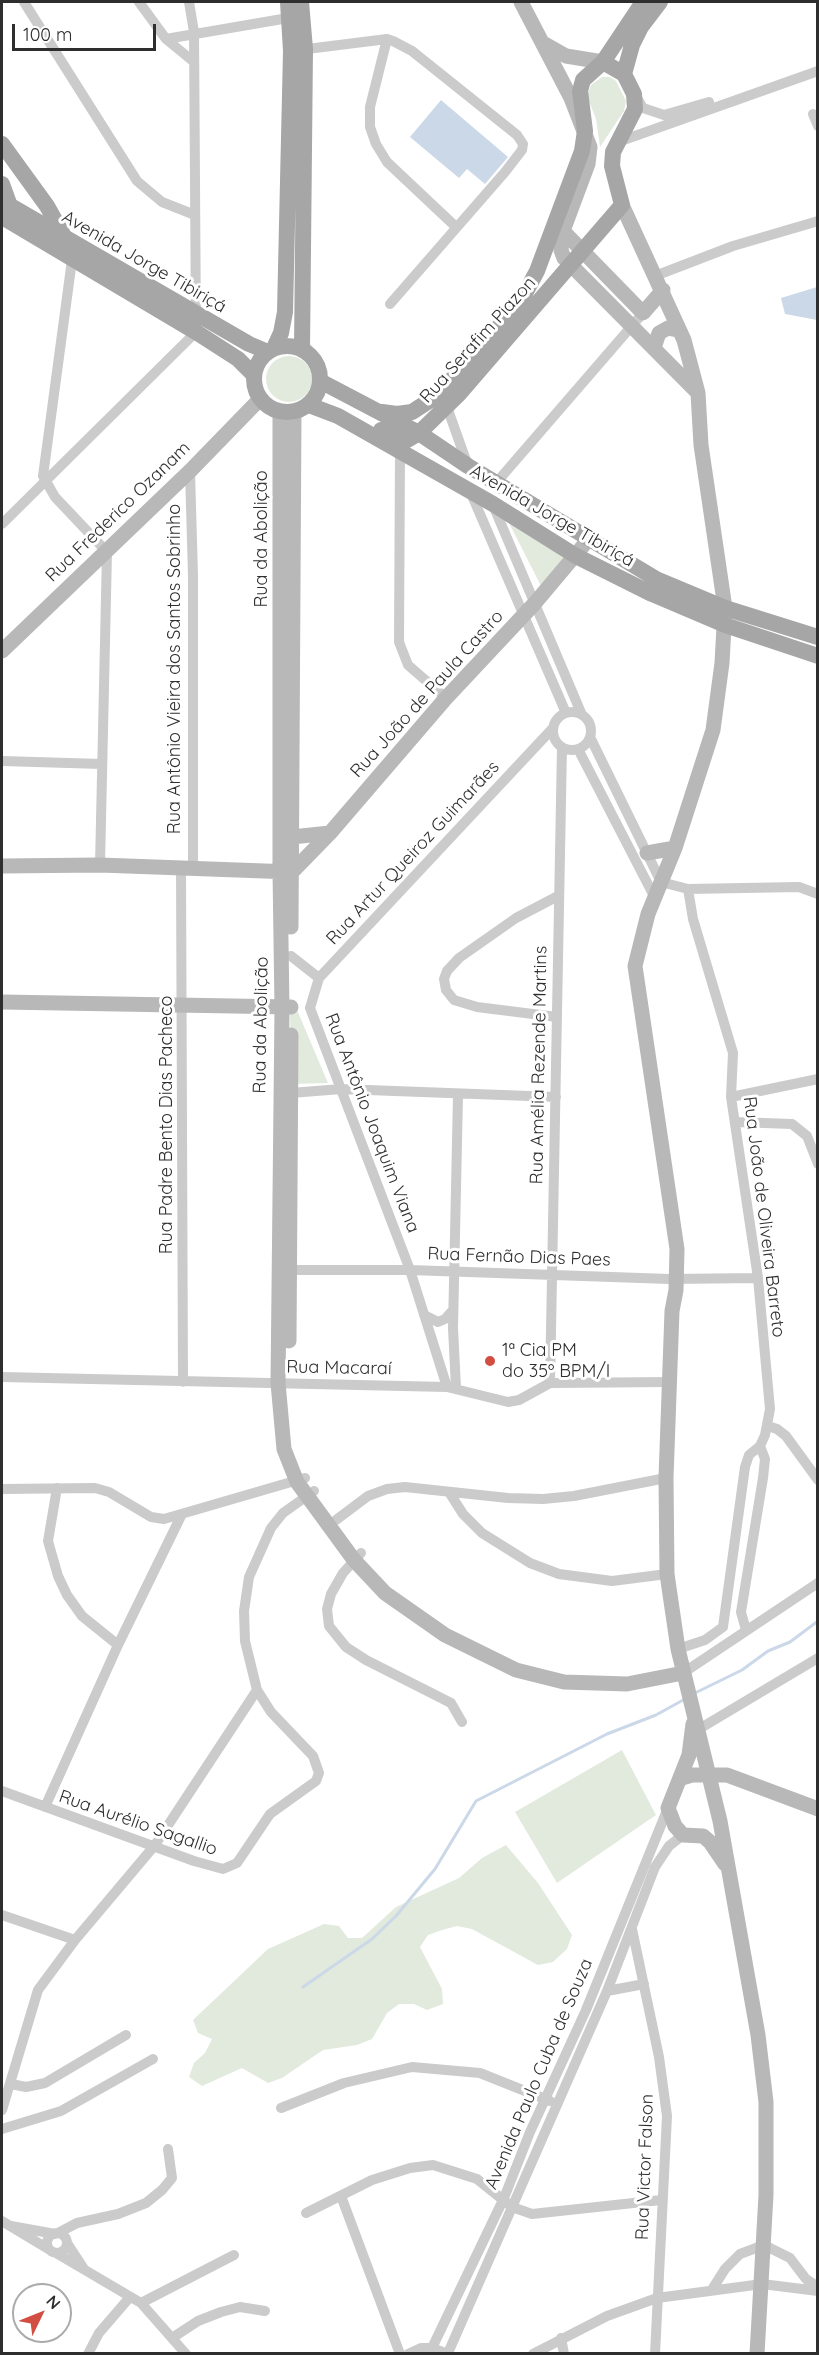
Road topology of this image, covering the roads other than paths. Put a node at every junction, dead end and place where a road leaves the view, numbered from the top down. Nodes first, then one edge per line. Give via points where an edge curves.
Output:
1 (24, 2) edge
2 (139, 2) edge
3 (189, 2) edge
4 (521, 2) edge
5 (643, 2) edge
6 (660, 2) edge
7 (296, 9) edge
8 (194, 32) junction
9 (166, 39) junction
10 (387, 39) junction
11 (543, 43) junction
12 (298, 50) junction
13 (194, 62) junction
14 (603, 62) junction
15 (818, 65) edge
16 (818, 71) edge
17 (624, 74) junction
18 (634, 94) junction
19 (813, 114) dead end
20 (818, 126) edge
21 (585, 131) junction
22 (615, 143) junction
23 (2, 144) edge
24 (2, 184) edge
25 (622, 205) junction
26 (4, 211) edge
27 (195, 215) junction
28 (818, 221) edge
29 (456, 227) junction
30 (67, 241) junction
31 (576, 259) junction
32 (72, 260) junction
33 (655, 276) junction
34 (663, 290) junction
35 (390, 304) dead end
36 (196, 313) junction
37 (643, 313) junction
38 (633, 326) junction
39 (196, 332) junction
40 (682, 335) junction
41 (271, 350) junction
42 (302, 350) junction
43 (658, 353) junction
44 (254, 375) junction
45 (320, 381) junction
46 (698, 393) junction
47 (260, 399) junction
48 (447, 406) junction
49 (294, 409) junction
50 (375, 412) junction
51 (338, 416) junction
52 (419, 433) junction
53 (400, 452) junction
54 (468, 466) junction
55 (190, 471) junction
56 (44, 483) junction
57 (496, 483) junction
58 (470, 491) junction
59 (493, 504) junction
60 (2, 524) edge
61 (588, 540) junction
62 (107, 552) junction
63 (576, 556) junction
64 (530, 608) junction
65 (725, 616) junction
66 (818, 637) edge
67 (2, 651) edge
68 (818, 656) edge
69 (446, 698) junction
70 (566, 713) junction
71 (582, 715) junction
72 (553, 728) junction
73 (590, 737) junction
74 (562, 747) junction
75 (578, 749) junction
76 (2, 761) edge
77 (102, 764) junction
78 (330, 833) junction
79 (286, 838) junction
80 (675, 848) junction
81 (647, 853) junction
82 (100, 865) junction
83 (2, 866) edge
84 (187, 868) junction
85 (286, 872) junction
86 (662, 882) junction
87 (688, 889) junction
88 (818, 894) edge
89 (558, 896) junction
90 (655, 898) junction
91 (291, 956) junction
92 (320, 978) junction
93 (2, 1002) edge
94 (183, 1007) junction
95 (286, 1008) junction
96 (310, 1008) joint
97 (557, 1017) junction
98 (818, 1078) edge
99 (341, 1089) junction
100 (291, 1093) junction
101 (458, 1095) junction
102 (556, 1097) junction
103 (731, 1097) junction
104 (736, 1122) junction
105 (818, 1164) edge
106 (285, 1270) junction
107 (410, 1270) junction
108 (455, 1272) junction
109 (552, 1275) junction
110 (758, 1278) junction
111 (673, 1279) junction
112 (453, 1310) junction
113 (424, 1315) junction
114 (2, 1377) edge
115 (183, 1382) junction
116 (670, 1382) junction
117 (283, 1383) junction
118 (550, 1383) junction
119 (451, 1388) junction
120 (768, 1426) junction
121 (760, 1446) junction
122 (666, 1478) junction
123 (818, 1480) edge
124 (306, 1487) junction
125 (57, 1488) junction
126 (2, 1489) edge
127 (449, 1492) junction
128 (181, 1516) junction
129 (336, 1520) junction
130 (358, 1557) junction
131 (667, 1574) junction
132 (818, 1583) edge
133 (723, 1627) junction
134 (746, 1630) junction
135 (118, 1646) junction
136 (722, 1646) junction
137 (678, 1649) junction
138 (818, 1658) edge
139 (685, 1679) junction
140 (257, 1690) junction
141 (695, 1718) junction
142 (462, 1722) dead end
143 (710, 1774) junction
144 (682, 1778) junction
145 (2, 1791) edge
146 (45, 1808) junction
147 (668, 1808) junction
148 (818, 1809) edge
149 (720, 1821) junction
150 (683, 1835) junction
151 (703, 1836) junction
152 (155, 1845) junction
153 (729, 1872) junction
154 (2, 1915) edge
155 (632, 1929) junction
156 (75, 1940) junction
157 (644, 1984) junction
158 (607, 1991) junction
159 (126, 2035) dead end
160 (153, 2059) dead end
161 (11, 2084) junction
162 (544, 2099) junction
163 (556, 2103) junction
164 (281, 2108) dead end
165 (2, 2110) edge
166 (2, 2130) edge
167 (168, 2149) dead end
168 (341, 2196) junction
169 (504, 2198) junction
170 (661, 2200) junction
171 (512, 2207) junction
172 (306, 2213) dead end
173 (6, 2224) edge
174 (62, 2237) junction
175 (764, 2245) junction
176 (53, 2251) junction
177 (234, 2255) dead end
178 (84, 2269) junction
179 (802, 2273) junction
180 (762, 2284) junction
181 (713, 2288) junction
182 (788, 2288) junction
183 (818, 2289) edge
184 (130, 2297) junction
185 (657, 2298) junction
186 (141, 2303) junction
187 (265, 2311) dead end
188 (172, 2338) junction
189 (561, 2338) junction
190 (432, 2348) junction
191 (448, 2353) edge
192 (88, 2354) edge
193 (186, 2354) edge
194 (400, 2354) edge
195 (408, 2354) edge
196 (533, 2354) edge
197 (564, 2354) edge
198 (655, 2354) edge
199 (757, 2354) edge

1 - 27 street via 137,181 162,202
2 - 9 street
3 - 8 street
4 - 11 main road
5 - 14 main road
6 - 17 main road via 632,45
7 - 8 street
7 - 12 main road
8 - 9 street
8 - 13 street
9 - 13 street
10 - 12 street
10 - 29 street via 370,107 370,127 376,144 387,162
10 - 29 street via 412,51 517,135 523,144 520,154
11 - 14 main road via 566,56
11 - 21 main road
12 - 41 main road via 285,312 281,333
12 - 42 main road
13 - 27 street
14 - 17 main road
14 - 21 main road via 583,80 580,91
15 - 18 street via 664,115 644,108
16 - 22 street
17 - 18 main road
18 - 22 main road via 635,109
19 - 20 street
21 - 31 main road via 590,147 588,164 561,250
21 - 50 main road via 582,151 537,271 520,303 431,401 412,412
22 - 25 main road via 612,166
23 - 30 main road
24 - 26 main road
25 - 31 main road, Rua Serafim Piazon
25 - 33 main road
26 - 30 main road, Avenida Jorge Tibiriçá
26 - 32 main road, Avenida Jorge Tibiriçá
27 - 36 street
28 - 33 street via 734,246
29 - 35 street
30 - 36 main road, Avenida Jorge Tibiriçá
31 - 37 main road
31 - 38 main road
31 - 48 main road, Rua Serafim Piazon
32 - 39 main road, Avenida Jorge Tibiriçá
32 - 56 street via 43,463
33 - 34 main road
34 - 37 main road
34 - 40 main road
36 - 39 street
36 - 41 main road, Avenida Jorge Tibiriçá via 249,344
37 - 38 street
38 - 43 main road
38 - 57 street
39 - 44 main road, Avenida Jorge Tibiriçá via 238,359
39 - 56 street
40 - 43 main road via 680,350
40 - 43 main road via 668,328 659,333
40 - 46 main road
41 - 42 main road via 290,346
41 - 44 main road via 257,365
42 - 45 main road via 315,362
43 - 46 main road
44 - 47 main road
45 - 49 main road via 315,398
45 - 50 main road, Avenida Jorge Tibiriçá
46 - 65 main road via 701,445
47 - 49 main road via 269,408
47 - 55 main road, Rua Frederico Ozanam
48 - 52 main road, Rua Serafim Piazon
48 - 54 street
49 - 51 main road, Avenida Jorge Tibiriçá
49 - 79 main road, Rua da Abolição
50 - 52 main road, Avenida Jorge Tibiriçá
51 - 52 main road via 362,421 399,439 407,440
51 - 53 main road, Avenida Jorge Tibiriçá
52 - 54 main road, Avenida Jorge Tibiriçá
53 - 58 main road, Avenida Jorge Tibiriçá
53 - 69 street via 399,642 408,665
54 - 57 main road, Avenida Jorge Tibiriçá
55 - 62 main road, Rua Frederico Ozanam
55 - 84 street, Rua Antônio Vieira dos Santos Sobrinho via 193,576
56 - 60 street
56 - 62 street
57 - 61 main road, Avenida Jorge Tibiriçá
58 - 59 main road, Avenida Jorge Tibiriçá
58 - 64 street
59 - 63 main road, Avenida Jorge Tibiriçá
59 - 64 street
61 - 63 main road, Rua João de Paula Castro
61 - 65 main road, Avenida Jorge Tibiriçá
62 - 67 main road, Rua Frederico Ozanam
62 - 77 street
63 - 64 main road, Rua João de Paula Castro
63 - 65 main road, Avenida Jorge Tibiriçá via 652,594
64 - 69 main road, Rua João de Paula Castro
64 - 70 street
64 - 71 street
65 - 66 main road, Avenida Jorge Tibiriçá
65 - 68 main road, Avenida Jorge Tibiriçá
65 - 80 main road via 712,730
69 - 78 main road, Rua João de Paula Castro
70 - 71 street
70 - 72 street
71 - 73 street via 589,723
72 - 74 street
72 - 92 street, Rua Artur Queiroz Guimarães
73 - 75 street
73 - 81 street
74 - 75 street
74 - 89 street, Rua Amélia Rezende Martins
75 - 90 street
76 - 77 street
77 - 82 street
78 - 79 main road
78 - 85 main road, Rua João de Paula Castro
79 - 85 main road, Rua da Abolição
80 - 81 main road
80 - 86 main road
81 - 86 street
82 - 83 main road
82 - 84 main road
84 - 85 main road
84 - 94 street, Rua Padre Bento Dias Pacheco
85 - 91 main road, Rua da Abolição
85 - 95 main road, Rua da Abolição
86 - 87 street
86 - 90 main road
87 - 88 street via 783,886
87 - 103 street, Rua João de Oliveira Barreto via 693,919 734,1053
89 - 97 street, Rua Amélia Rezende Martins
89 - 97 street via 516,918 459,958 444,979 454,1000 477,1007
90 - 111 main road via 635,966 678,1249
91 - 92 street
91 - 95 main road, Rua da Abolição
92 - 96 street, Rua Artur Queiroz Guimarães
93 - 94 main road
94 - 95 main road
94 - 115 street, Rua Padre Bento Dias Pacheco
95 - 100 main road, Rua da Abolição
95 - 106 main road, Rua da Abolição
96 - 99 street, Rua Antônio Joaquim Viana
97 - 102 street, Rua Amélia Rezende Martins
98 - 103 street
99 - 100 street
99 - 101 street
99 - 107 street, Rua Antônio Joaquim Viana
100 - 106 main road, Rua da Abolição
101 - 102 street
101 - 108 street
102 - 109 street, Rua Amélia Rezende Martins
103 - 104 street, Rua João de Oliveira Barreto
104 - 105 street via 792,1124 807,1136
104 - 110 street, Rua João de Oliveira Barreto
106 - 107 street, Rua Fernão Dias Paes
106 - 117 main road, Rua da Abolição
107 - 108 street, Rua Fernão Dias Paes
107 - 113 street, Rua Antônio Joaquim Viana
108 - 109 street, Rua Fernão Dias Paes
108 - 112 street
109 - 111 street, Rua Fernão Dias Paes
109 - 118 street, Rua Amélia Rezende Martins
110 - 111 street, Rua Fernão Dias Paes
110 - 120 street, Rua João de Oliveira Barreto via 770,1409
111 - 116 main road
112 - 113 street via 438,1322
112 - 119 street
113 - 119 street, Rua Antônio Joaquim Viana
114 - 115 street, Rua Macaraí
115 - 117 street, Rua Macaraí
116 - 118 street, Rua Macaraí
116 - 122 main road
117 - 119 street, Rua Macaraí
117 - 124 main road, Rua da Abolição via 281,1432 290,1466
118 - 119 street, Rua Macaraí via 508,1402
120 - 121 street, Rua João de Oliveira Barreto
120 - 123 street via 786,1436
121 - 133 street, Rua João de Oliveira Barreto via 749,1455 745,1467
121 - 134 street, Rua João de Oliveira Barreto via 765,1459 763,1478 741,1612
122 - 127 street via 543,1499
122 - 131 main road
124 - 128 street
124 - 129 main road, Rua da Abolição
124 - 130 main road, Rua da Abolição
124 - 140 street via 271,1528 249,1577 245,1641
125 - 126 street
125 - 128 street via 95,1488 152,1517
125 - 135 street via 48,1541 58,1576 82,1616
127 - 129 street via 387,1489 368,1496
127 - 131 street via 482,1533 530,1563 559,1574 612,1581
128 - 135 street
129 - 130 main road, Rua da Abolição
130 - 139 main road, Rua da Abolição via 386,1593 415,1615 472,1650 538,1676 586,1684
130 - 142 street via 331,1594 327,1609 335,1637 366,1660 451,1703
131 - 137 main road
132 - 134 street
133 - 136 street, Rua João de Oliveira Barreto
133 - 137 street via 705,1640
134 - 136 street
135 - 146 street
136 - 139 street
137 - 139 main road
138 - 141 street
139 - 141 main road
140 - 152 street
140 - 152 street, Rua Aurélio Sagallio via 271,1712 313,1756 318,1777 270,1814 237,1863 223,1869
141 - 143 main road
141 - 144 main road
143 - 144 main road
143 - 148 main road via 736,1777
143 - 149 main road
144 - 147 main road
145 - 146 street, Rua Aurélio Sagallio
146 - 152 street, Rua Aurélio Sagallio
147 - 150 main road
147 - 162 street, Avenida Paulo Cuba de Souza via 586,2010
149 - 151 main road
149 - 153 main road
150 - 151 main road
150 - 155 street, Avenida Paulo Cuba de Souza via 662,1854
151 - 153 main road
152 - 156 street
153 - 175 main road via 766,2102
154 - 156 street
155 - 157 street, Rua Victor Falson
155 - 158 street, Avenida Paulo Cuba de Souza
156 - 161 street via 33,2000
157 - 158 street
157 - 170 street, Rua Victor Falson via 667,2116
158 - 163 street, Avenida Paulo Cuba de Souza
159 - 161 street via 45,2083 26,2087
160 - 166 street via 61,2111
161 - 165 street
162 - 163 street
162 - 164 street via 480,2073 412,2067 344,2083
162 - 169 street, Avenida Paulo Cuba de Souza
163 - 171 street, Avenida Paulo Cuba de Souza
167 - 174 street via 171,2178 162,2190 134,2208 96,2219
168 - 169 street via 372,2180 433,2165 477,2179
168 - 172 street
168 - 194 street
169 - 171 street
169 - 190 street, Avenida Paulo Cuba de Souza
170 - 171 street via 553,2213 531,2214
170 - 185 street, Rua Victor Falson
171 - 191 street, Avenida Paulo Cuba de Souza
173 - 174 street
173 - 176 street
174 - 176 street via 62,2252
174 - 176 street via 48,2240
174 - 178 street
175 - 179 street via 781,2251
175 - 180 main road
175 - 181 street via 747,2250 734,2260
176 - 178 street
177 - 186 street
178 - 184 street
179 - 182 street
179 - 183 street
180 - 181 street
180 - 182 street
180 - 199 main road
181 - 185 street
182 - 183 street
184 - 186 street
184 - 192 street via 99,2333
185 - 189 street via 633,2304
185 - 198 street, Rua Victor Falson
186 - 188 street
187 - 188 street via 240,2307 221,2312
188 - 193 street
189 - 196 street
189 - 197 street
190 - 191 street
190 - 195 street

